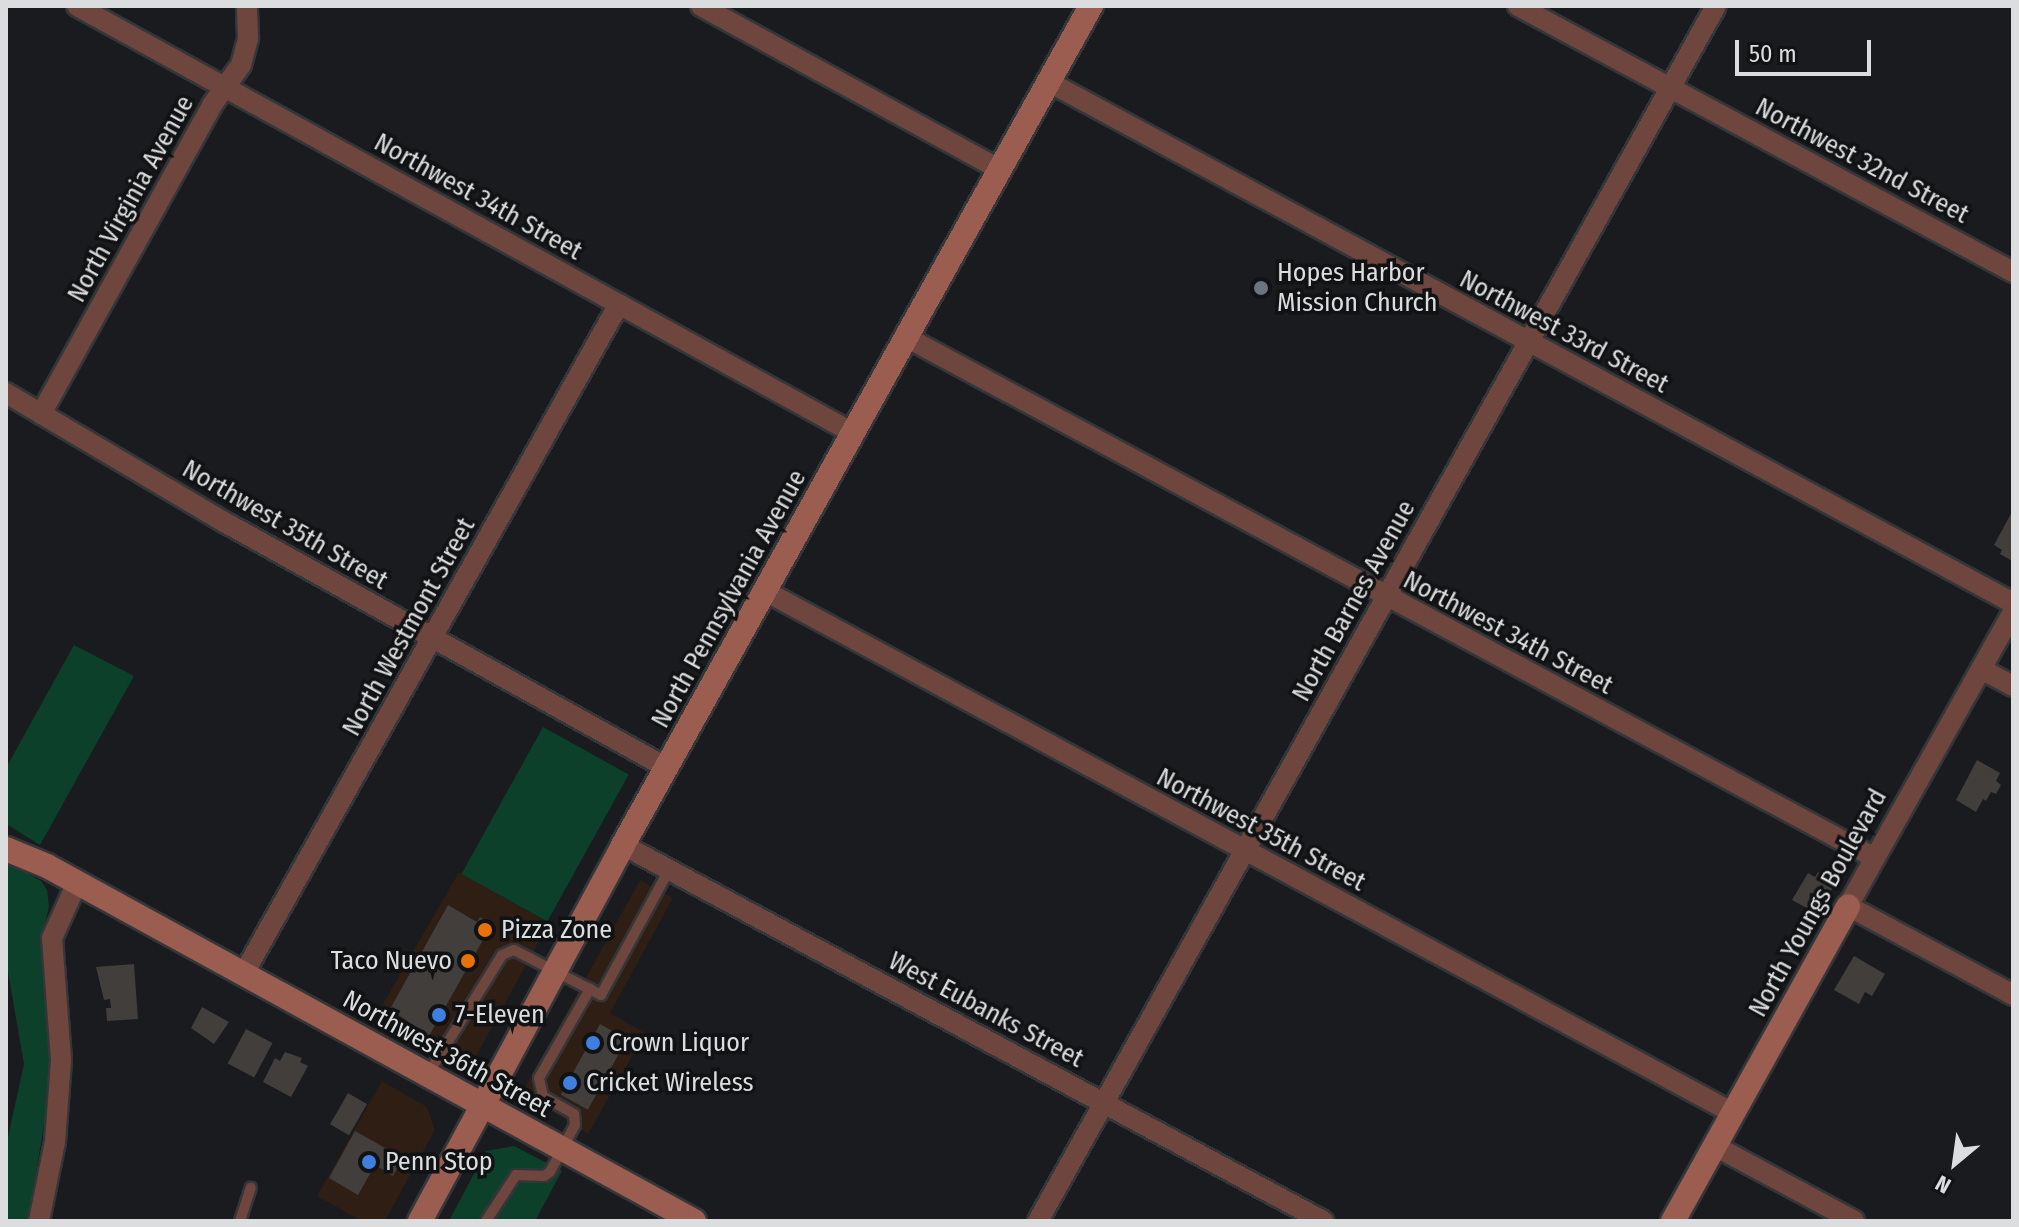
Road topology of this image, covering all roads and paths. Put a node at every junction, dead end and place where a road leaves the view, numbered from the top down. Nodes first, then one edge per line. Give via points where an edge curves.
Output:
1 (77, 6) edge
2 (247, 6) edge
3 (701, 6) edge
4 (1091, 6) edge
5 (1518, 6) edge
6 (1716, 6) edge
7 (1049, 82) junction
8 (225, 87) junction
9 (1670, 88) junction
10 (1000, 170) junction
11 (2013, 272) edge
12 (619, 304) junction
13 (906, 337) junction
14 (1528, 343) junction
15 (6, 393) edge
16 (41, 414) junction
17 (853, 433) junction
18 (765, 591) junction
19 (1386, 597) junction
20 (2013, 603) edge
21 (2013, 612) edge
22 (432, 638) junction
23 (1981, 669) junction
24 (2013, 686) edge
25 (667, 768) junction
26 (6, 831) edge
27 (623, 845) junction
28 (6, 849) edge
29 (1244, 851) junction
30 (1875, 858) junction
31 (47, 866) junction
32 (669, 870) junction
33 (77, 883) junction
34 (1848, 906) junction
35 (558, 971) junction
36 (243, 975) junction
37 (590, 989) junction
38 (2013, 995) edge
39 (427, 1075) junction
40 (1104, 1102) junction
41 (482, 1106) junction
42 (1733, 1113) junction
43 (1715, 1146) junction
44 (562, 1149) junction
45 (251, 1188) dead end
46 (39, 1221) edge
47 (240, 1221) edge
48 (420, 1221) edge
49 (486, 1221) edge
50 (694, 1221) edge
51 (1038, 1221) edge
52 (1323, 1221) edge
53 (1673, 1221) edge
54 (1854, 1221) edge

1 - 8 street, Northwest 34th Street
2 - 8 street, North Virginia Avenue via 246,50
3 - 10 street
4 - 7 main road, North Pennsylvania Avenue
5 - 9 street, Northwest 32nd Street
6 - 9 street, North Barnes Avenue
7 - 10 main road, North Pennsylvania Avenue
7 - 14 street, Northwest 33rd Street
8 - 12 street, Northwest 34th Street
8 - 16 street, North Virginia Avenue
9 - 11 street, Northwest 32nd Street
9 - 14 street, North Barnes Avenue
10 - 13 main road, North Pennsylvania Avenue
12 - 17 street, Northwest 34th Street
12 - 22 street, North Westmont Street
13 - 17 main road, North Pennsylvania Avenue
13 - 19 street, Northwest 34th Street
14 - 19 street, North Barnes Avenue
14 - 20 street, Northwest 33rd Street
15 - 16 street, Northwest 35th Street
16 - 22 street, Northwest 35th Street
17 - 18 main road, North Pennsylvania Avenue
18 - 25 main road, North Pennsylvania Avenue
18 - 29 street, Northwest 35th Street
19 - 29 street, North Barnes Avenue
19 - 30 street, Northwest 34th Street
21 - 23 street, North Youngs Boulevard
22 - 25 street, Northwest 35th Street
22 - 36 street, North Westmont Street
23 - 24 street
23 - 30 street, North Youngs Boulevard
25 - 27 main road, North Pennsylvania Avenue
26 - 31 main road, Northwest 36th Street
27 - 32 street, West Eubanks Street
27 - 35 main road, North Pennsylvania Avenue
28 - 31 main road, Northwest 36th Street
29 - 40 street, North Barnes Avenue
29 - 42 street, Northwest 35th Street
30 - 34 street, North Youngs Boulevard
31 - 33 main road, Northwest 36th Street
32 - 37 lane via 601,995
32 - 40 street, West Eubanks Street
33 - 36 main road, Northwest 36th Street
33 - 46 street via 52,938 61,1060 55,1142
34 - 38 street
34 - 42 main road, North Youngs Boulevard
35 - 37 lane
35 - 39 lane via 514,950 502,955
35 - 41 main road, North Pennsylvania Avenue
36 - 39 main road, Northwest 36th Street
37 - 44 lane via 539,1078 543,1096 574,1114 575,1125
39 - 41 main road, Northwest 36th Street
40 - 51 street, North Barnes Avenue
40 - 52 street, West Eubanks Street
41 - 44 main road, Northwest 36th Street
41 - 48 main road, North Pennsylvania Avenue
42 - 43 main road, North Youngs Boulevard
43 - 53 main road, North Youngs Boulevard
43 - 54 street
44 - 49 lane via 544,1176 516,1175
44 - 50 main road, Northwest 36th Street
45 - 47 lane

